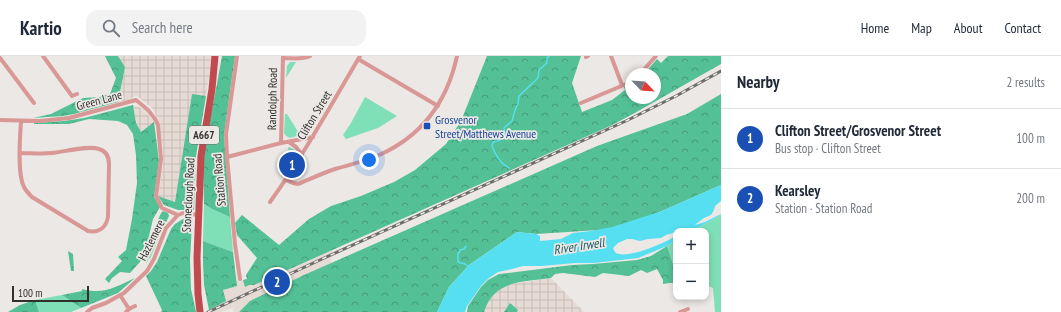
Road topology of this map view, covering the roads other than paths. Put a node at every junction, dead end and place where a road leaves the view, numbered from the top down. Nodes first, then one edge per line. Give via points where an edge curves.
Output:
1 (43, 56) edge
2 (215, 56) edge
3 (237, 56) edge
4 (310, 56) edge
5 (457, 56) edge
6 (611, 56) edge
7 (656, 56) edge
8 (283, 57) edge
9 (0, 58) edge
10 (359, 58) edge
11 (645, 68) edge
12 (625, 84) edge
13 (622, 85) junction
14 (77, 94) dead end
15 (34, 103) dead end
16 (581, 103) dead end
17 (438, 106) junction
18 (0, 120) edge
19 (21, 120) junction
20 (313, 137) junction
21 (289, 142) junction
22 (281, 143) junction
23 (20, 153) junction
24 (302, 155) junction
25 (227, 157) junction
26 (286, 180) junction
27 (270, 202) dead end
28 (178, 215) junction
29 (198, 215) junction
30 (240, 279) dead end
31 (120, 295) junction
32 (135, 306) dead end
33 (688, 309) edge
34 (128, 310) edge
35 (87, 312) edge
36 (200, 312) edge
37 (680, 312) edge

1 - 14 street via 72,96
2 - 29 main road, Stoneclough Road / A667 via 201,156
3 - 25 street, Station Road via 226,134
4 - 8 street
5 - 17 street via 448,86
6 - 13 street
7 - 11 street
8 - 22 street, Randolph Road
9 - 15 street
10 - 17 street
10 - 20 street, Clifton Street
12 - 13 street
13 - 16 street
17 - 26 street via 407,140 378,156 298,184
18 - 19 street
19 - 23 street
19 - 28 street, Green Lane via 69,118 136,100 148,110 158,125 161,166 156,196 162,208
20 - 21 street
20 - 24 street, Clifton Street
21 - 22 street
21 - 24 street
22 - 25 street
23 - 23 street via 52,153 92,148 105,152 109,159 108,218 105,225 98,231 88,231 32,197 20,176
24 - 26 street, Clifton Street
25 - 30 street, Station Road
26 - 27 street, Clifton Street
28 - 29 street, Hazlemere
28 - 31 street, Hazlemere via 166,228 147,271
29 - 36 main road, Stoneclough Road / A667 via 197,271
31 - 34 street
31 - 35 street, Hazlemere
32 - 34 street
33 - 37 street

